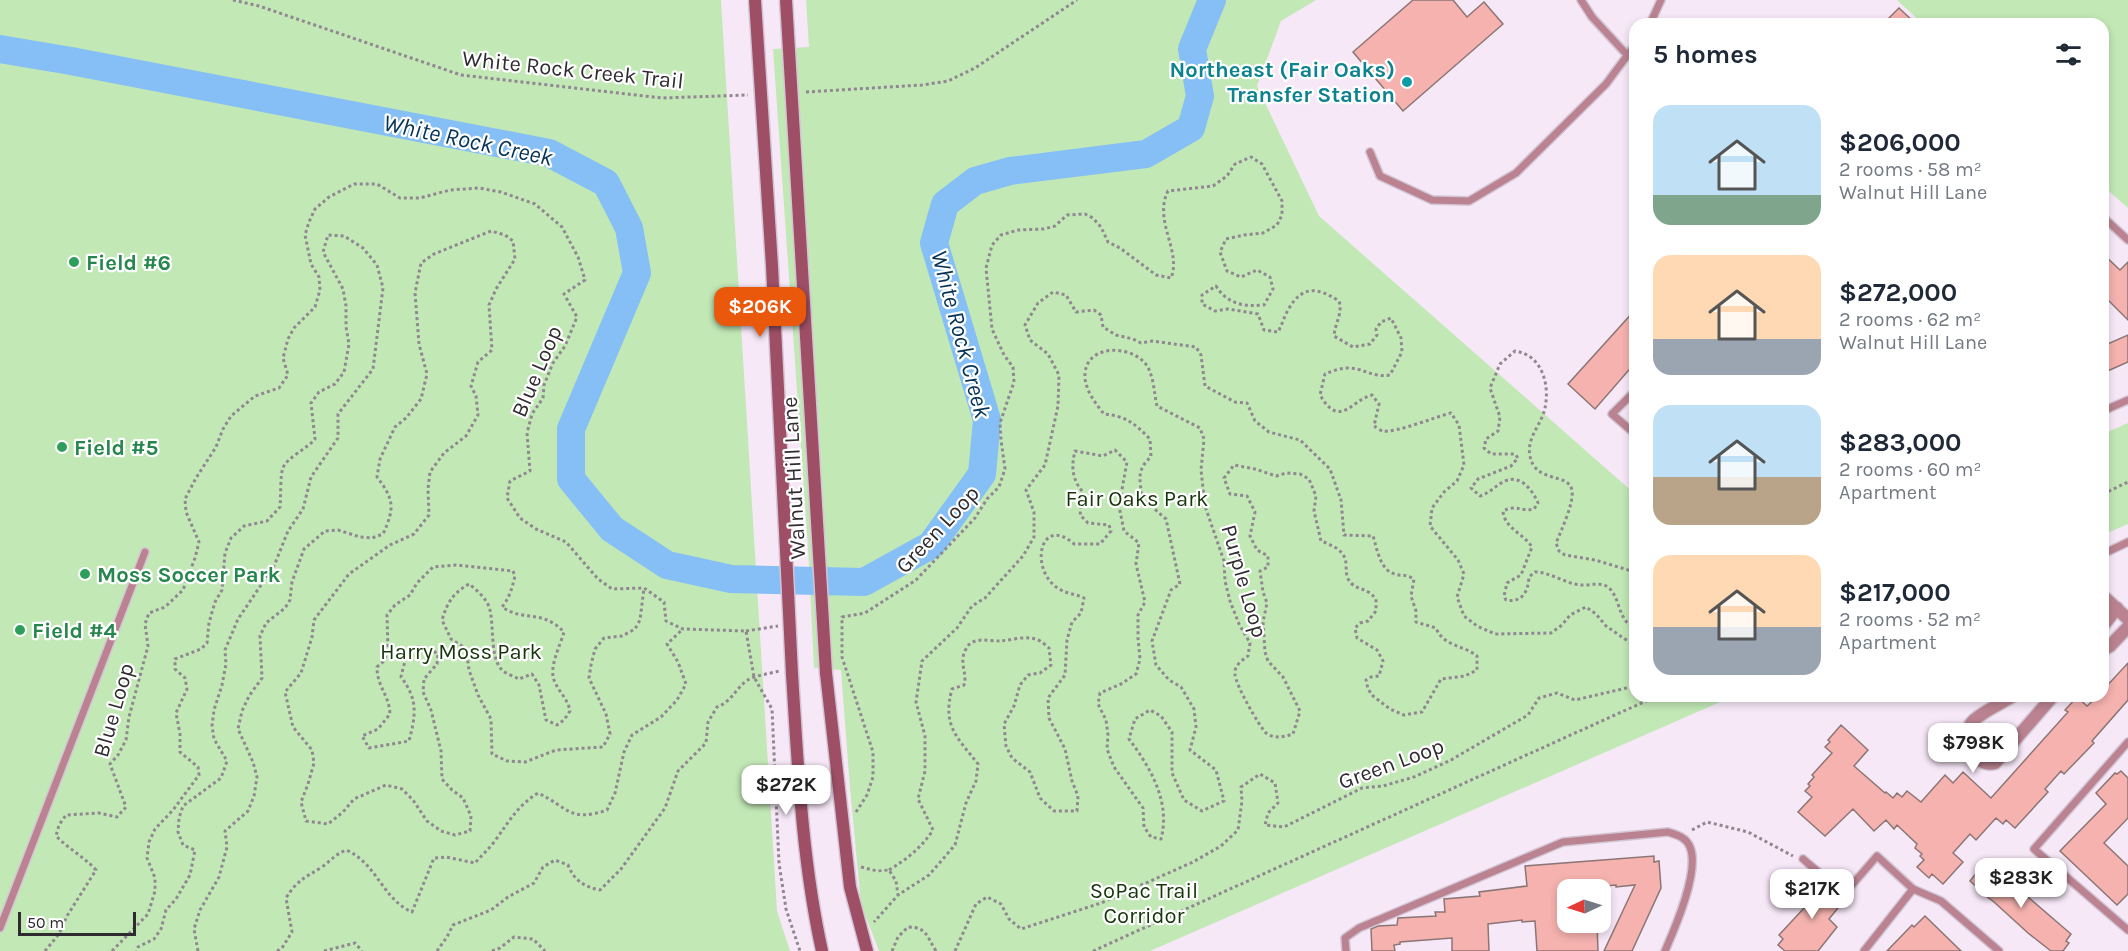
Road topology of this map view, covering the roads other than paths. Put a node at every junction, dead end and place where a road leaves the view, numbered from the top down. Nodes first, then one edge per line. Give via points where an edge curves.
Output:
1 (755, 0) edge
2 (786, 0) edge
3 (1581, 0) edge
4 (1661, 0) edge
5 (1653, 18) edge
6 (1628, 56) joint
7 (1370, 152) dead end
8 (2109, 223) edge
9 (2128, 240) edge
10 (1629, 397) edge
11 (2128, 400) edge
12 (2109, 408) edge
13 (1629, 429) edge
14 (2128, 542) edge
15 (2109, 551) edge
16 (145, 552) dead end
17 (2109, 602) edge
18 (2116, 608) junction
19 (2109, 618) edge
20 (2128, 619) edge
21 (2128, 627) edge
22 (2109, 647) edge
23 (2004, 702) edge
24 (2048, 702) edge
25 (2128, 742) edge
26 (1803, 859) road end
27 (1913, 889) junction
28 (0, 928) edge
29 (2128, 930) edge
30 (822, 951) edge
31 (867, 951) edge
32 (1346, 951) edge
33 (1665, 951) edge
34 (1864, 951) edge
35 (1999, 951) edge

1 - 30 main road, Walnut Hill Lane, bridge via 801,814
2 - 31 main road, Walnut Hill Lane, bridge via 826,673 850,887
3 - 6 lane
4 - 5 lane
6 - 7 lane via 1606,84 1516,173 1469,201 1432,200 1380,176
8 - 9 lane
10 - 13 lane via 1612,414
11 - 12 lane
14 - 15 lane
16 - 28 lane
17 - 18 street
18 - 19 street
18 - 20 street
21 - 22 street
23 - 24 street via 1972,722 1968,731 1972,753 1989,765 1995,763
25 - 29 lane via 2034,849
26 - 27 lane via 1844,894 1877,856
27 - 34 lane
27 - 35 lane via 1941,901
32 - 33 lane via 1345,938 1359,928 1563,842 1668,832 1681,836 1690,846 1692,864 1682,912

